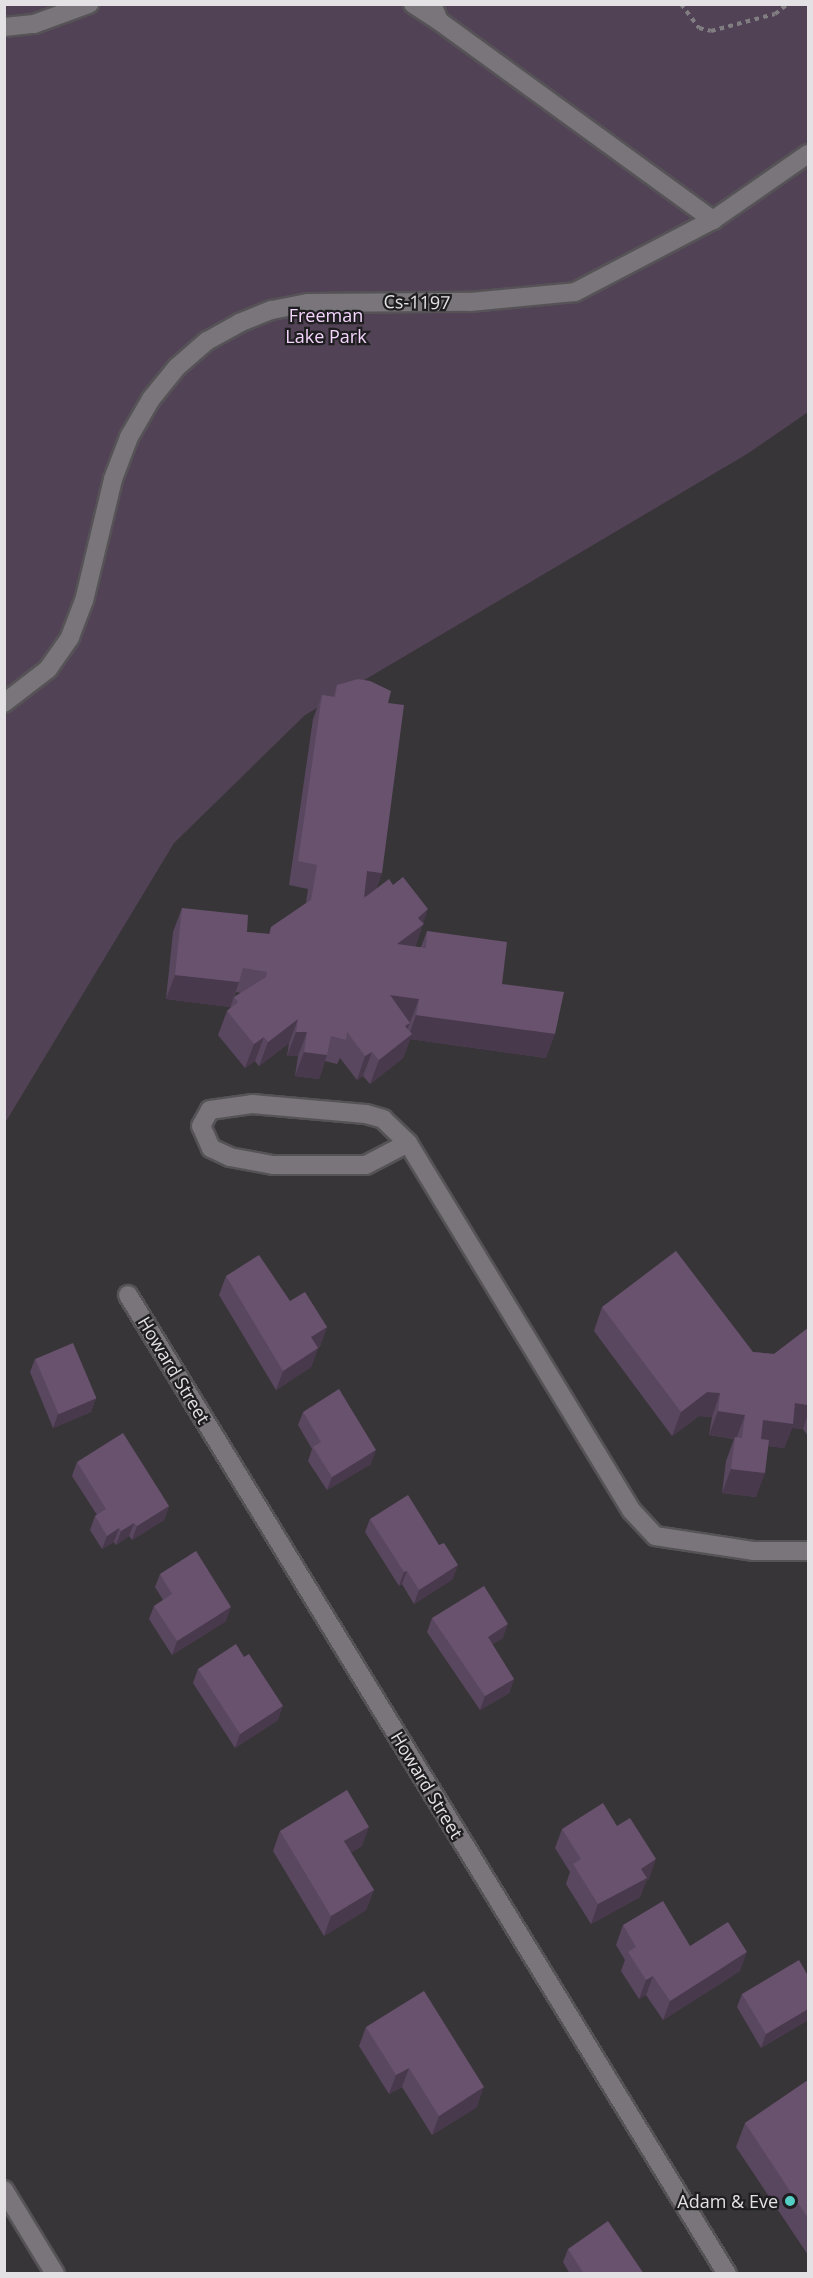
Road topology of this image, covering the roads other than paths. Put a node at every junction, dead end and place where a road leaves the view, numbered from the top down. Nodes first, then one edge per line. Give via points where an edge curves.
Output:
1 (89, 4) edge
2 (413, 4) edge
3 (436, 13) edge
4 (4, 27) edge
5 (808, 153) edge
6 (713, 220) junction
7 (4, 704) edge
8 (408, 1143) junction
9 (128, 1295) dead end
10 (808, 1551) edge
11 (4, 2190) edge
12 (56, 2274) edge
13 (727, 2274) edge

1 - 4 street via 34,24
2 - 3 street
3 - 6 street
5 - 6 street, Cs-1197
6 - 7 street, Cs-1197 via 575,292 470,302 308,303 272,310 207,341 177,367 151,399 129,437 113,479 84,602 70,637 48,669
8 - 8 street via 383,1119 366,1114 252,1104 210,1110 201,1126 211,1148 230,1157 273,1165 366,1165
8 - 10 street via 631,1510 654,1536 753,1551
9 - 13 street, Howard Street
11 - 12 street

